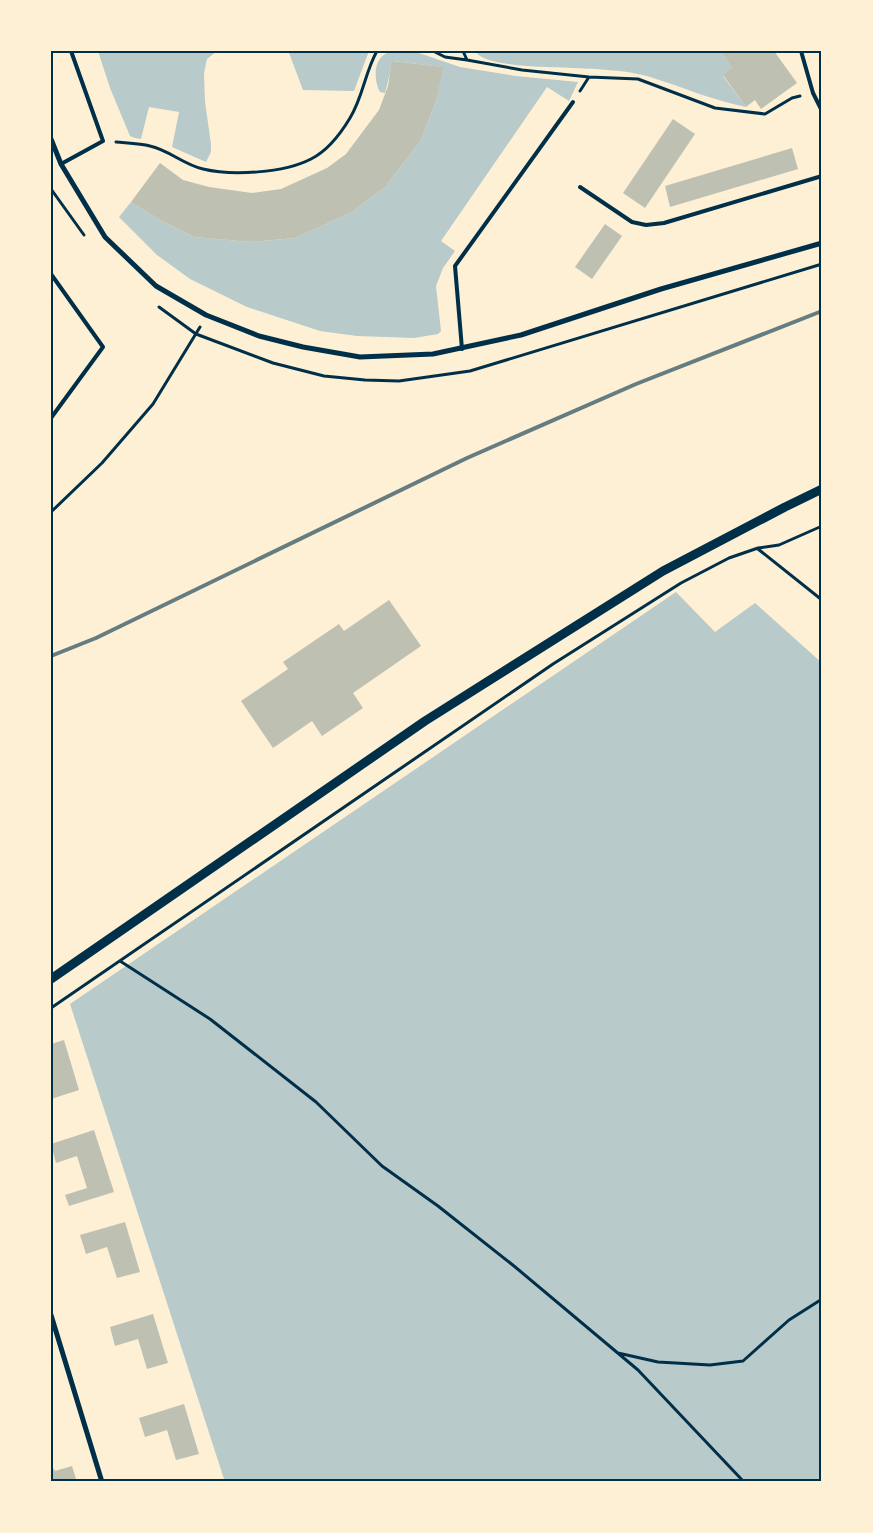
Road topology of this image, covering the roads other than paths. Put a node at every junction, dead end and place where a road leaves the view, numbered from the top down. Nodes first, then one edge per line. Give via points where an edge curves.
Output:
1 (70, 51) edge
2 (801, 51) edge
3 (573, 102) dead end
4 (822, 111) edge
5 (51, 139) edge
6 (61, 164) junction
7 (822, 176) edge
8 (580, 187) dead end
9 (822, 243) edge
10 (51, 274) edge
11 (462, 348) junction
12 (51, 418) edge
13 (822, 490) edge
14 (51, 979) edge
15 (51, 1315) edge
16 (102, 1482) edge

1 - 6 lane via 103,141
2 - 4 lane via 813,93
3 - 11 lane via 454,266
5 - 6 street
6 - 11 street via 105,237 156,286 206,315 259,336 360,357 433,354
7 - 8 lane via 664,223 646,225 632,222
9 - 11 street via 661,289 521,335
10 - 12 lane via 103,347
13 - 14 street via 663,572 425,721
15 - 16 street

